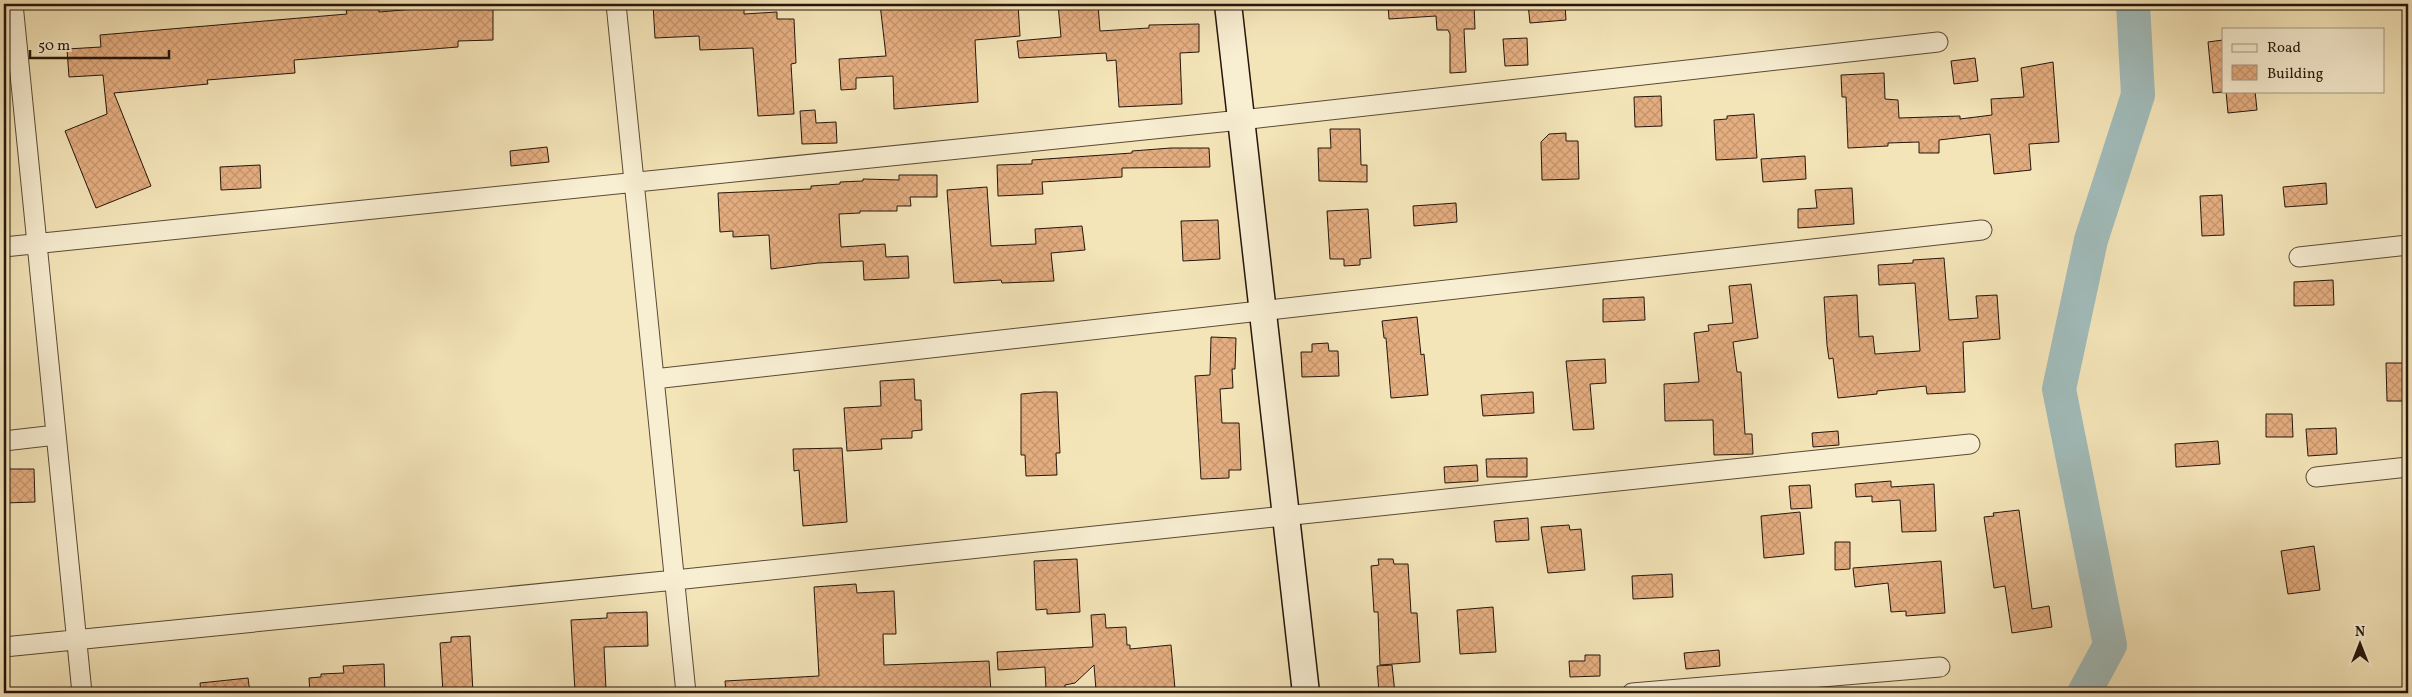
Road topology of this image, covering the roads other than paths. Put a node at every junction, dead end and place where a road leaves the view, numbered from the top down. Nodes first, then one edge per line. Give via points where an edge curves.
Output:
1 (13, 4) edge
2 (616, 4) edge
3 (1228, 4) edge
4 (10, 42) edge
5 (1938, 42) dead end
6 (1240, 120) junction
7 (634, 182) junction
8 (1982, 230) dead end
9 (37, 243) junction
10 (2408, 246) edge
11 (4, 247) edge
12 (2299, 257) dead end
13 (1262, 310) junction
14 (654, 379) junction
15 (56, 435) junction
16 (4, 441) edge
17 (1970, 444) dead end
18 (2408, 467) edge
19 (2316, 477) dead end
20 (1286, 516) junction
21 (675, 580) junction
22 (77, 639) junction
23 (4, 647) edge
24 (1940, 667) dead end
25 (82, 693) edge
26 (686, 693) edge
27 (1306, 693) edge
28 (1632, 693) edge

1 - 4 street
2 - 7 street
3 - 6 main road
4 - 9 street
5 - 6 street
6 - 7 street
6 - 13 main road
7 - 9 street
7 - 14 street
8 - 13 street
9 - 11 street
9 - 15 street
10 - 12 street
13 - 14 street
13 - 20 main road
14 - 21 street
15 - 16 street
15 - 22 street
17 - 20 street
18 - 19 street
20 - 21 street
20 - 27 main road
21 - 22 street
21 - 26 street
22 - 23 street
22 - 25 street
24 - 28 street

